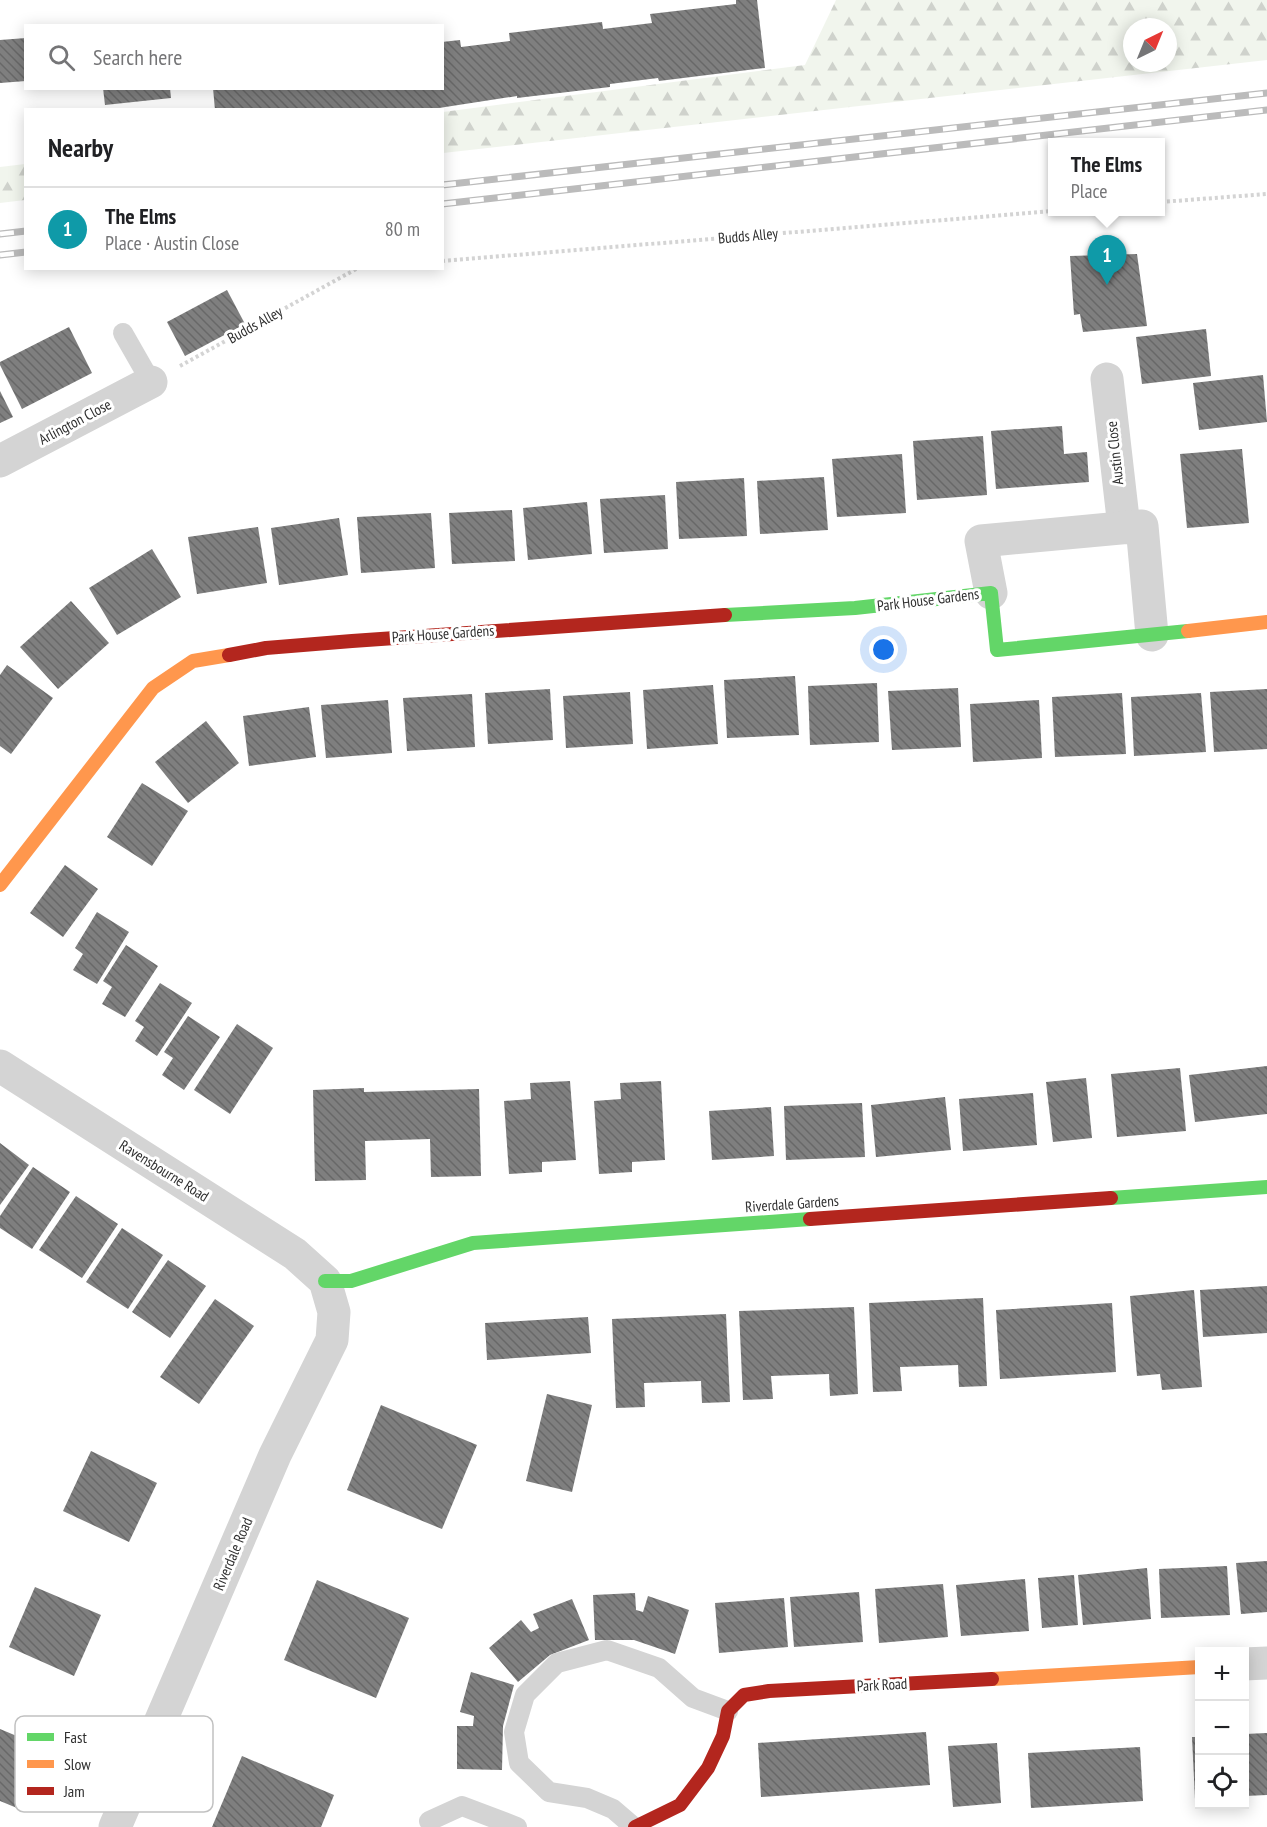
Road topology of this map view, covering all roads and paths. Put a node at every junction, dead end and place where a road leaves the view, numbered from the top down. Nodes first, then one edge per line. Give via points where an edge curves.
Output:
1 (1267, 194) edge
2 (1165, 202) edge
3 (1048, 211) edge
4 (444, 261) edge
5 (354, 270) edge
6 (123, 333) dead end
7 (1107, 380) dead end
8 (151, 382) junction
9 (0, 461) edge
10 (1124, 527) junction
11 (991, 593) junction
12 (1267, 622) edge
13 (1152, 635) junction
14 (0, 885) edge
15 (0, 1066) edge
16 (1267, 1187) edge
17 (325, 1281) junction
18 (1267, 1663) edge
19 (1249, 1664) edge
20 (1195, 1667) edge
21 (728, 1712) junction
22 (163, 1716) edge
23 (121, 1812) edge
24 (429, 1821) dead end
25 (115, 1827) edge
26 (517, 1827) edge
27 (634, 1827) edge

1 - 2 path
3 - 4 path, Budds Alley
5 - 8 path, Budds Alley
6 - 8 lane
7 - 10 street, Austin Close
8 - 9 street, Arlington Close
10 - 11 street, Park House Gardens via 981,541
10 - 13 street via 1142,526
11 - 13 street, Park House Gardens via 997,650
11 - 14 street, Park House Gardens via 855,608 266,648 193,661 153,688
12 - 13 street, Park House Gardens
15 - 17 street, Ravensbourne Road via 295,1254
16 - 17 street, Riverdale Gardens via 472,1243 351,1281
17 - 22 street, Riverdale Road via 334,1312 332,1340 275,1455
18 - 19 street
20 - 21 street, Park Road via 769,1691 744,1695
21 - 27 street via 723,1736 708,1768 680,1805
21 - 27 lane via 693,1698 659,1668 607,1650 557,1663 525,1695 514,1732 519,1763 549,1792 587,1798 613,1809
23 - 25 street, Riverdale Road
24 - 26 lane via 462,1806

